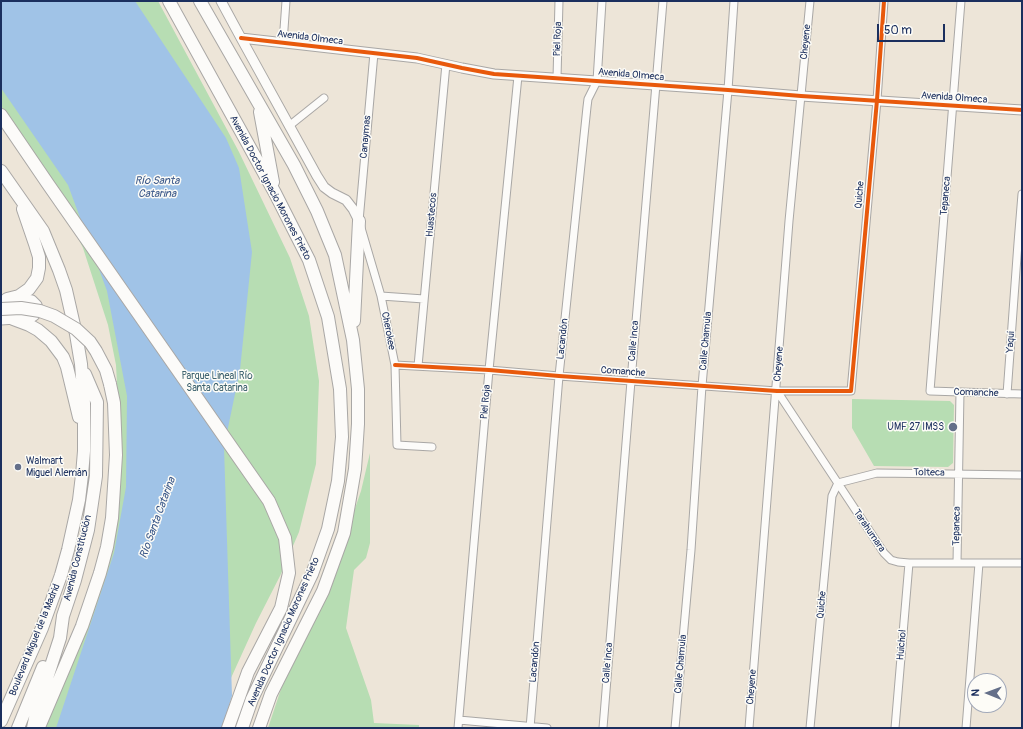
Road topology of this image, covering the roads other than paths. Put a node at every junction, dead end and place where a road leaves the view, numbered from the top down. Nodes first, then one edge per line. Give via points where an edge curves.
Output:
1 (169, 1) edge
2 (200, 1) edge
3 (221, 1) edge
4 (286, 1) edge
5 (559, 1) edge
6 (602, 1) edge
7 (663, 1) edge
8 (734, 1) edge
9 (810, 1) edge
10 (884, 1) edge
11 (961, 1) edge
12 (240, 38) junction
13 (283, 43) junction
14 (374, 53) junction
15 (446, 64) junction
16 (518, 76) junction
17 (557, 78) junction
18 (597, 81) junction
19 (656, 86) junction
20 (728, 90) junction
21 (801, 96) junction
22 (324, 98) dead end
23 (877, 100) junction
24 (258, 102) junction
25 (953, 106) junction
26 (1022, 110) edge
27 (1, 115) edge
28 (289, 126) junction
29 (1, 171) edge
30 (17, 193) junction
31 (275, 193) junction
32 (1022, 194) edge
33 (359, 221) junction
34 (381, 296) junction
35 (424, 299) junction
36 (3, 303) edge
37 (7, 320) edge
38 (353, 340) junction
39 (81, 364) junction
40 (395, 365) junction
41 (418, 366) junction
42 (489, 370) junction
43 (559, 376) junction
44 (631, 381) junction
45 (702, 386) junction
46 (776, 391) junction
47 (851, 391) joint
48 (930, 391) joint
49 (960, 392) junction
50 (1008, 394) junction
51 (1022, 394) edge
52 (84, 435) junction
53 (432, 447) dead end
54 (958, 474) junction
55 (1022, 475) edge
56 (838, 483) junction
57 (909, 563) junction
58 (957, 563) junction
59 (980, 563) junction
60 (1022, 563) edge
61 (63, 616) junction
62 (459, 720) junction
63 (1, 721) edge
64 (530, 727) edge
65 (18, 728) edge
66 (33, 728) edge
67 (38, 728) edge
68 (228, 728) edge
69 (242, 728) edge
70 (259, 728) edge
71 (458, 728) edge
72 (548, 728) edge
73 (603, 728) edge
74 (675, 728) edge
75 (749, 728) edge
76 (810, 728) edge
77 (895, 728) edge
78 (966, 728) edge

1 - 31 highway, Avenida Doctor Ignacio Morones Prieto
2 - 24 highway, Avenida Doctor Ignacio Morones Prieto
3 - 12 street
4 - 13 street
5 - 17 street, Piel Roja
6 - 18 street, Lacandón
7 - 19 street, Calle Inca
8 - 20 street, Calle Chamula
9 - 21 street, Cheyene
10 - 23 street, Quiche
11 - 25 street, Tepaneca
12 - 13 street, Avenida Olmeca
12 - 28 street
13 - 14 street, Avenida Olmeca
14 - 15 street, Avenida Olmeca
14 - 33 street, Canaymas
15 - 16 street, Avenida Olmeca
15 - 35 street, Huastecos
16 - 17 street, Avenida Olmeca
16 - 42 street, Piel Roja
17 - 18 street, Avenida Olmeca
18 - 19 street, Avenida Olmeca
18 - 43 street, Lacandón via 588,99
19 - 20 street, Avenida Olmeca
19 - 44 street, Calle Inca
20 - 21 street, Avenida Olmeca
20 - 45 street, Calle Chamula
21 - 23 street, Avenida Olmeca
21 - 46 street, Cheyene
22 - 28 street
23 - 25 street, Avenida Olmeca
23 - 47 street, Quiche
24 - 31 highway
24 - 38 highway, Avenida Doctor Ignacio Morones Prieto via 294,165 335,255
25 - 26 street, Avenida Olmeca
25 - 48 street, Tepaneca
27 - 68 highway via 269,501 285,538 289,573 281,608 248,672
28 - 33 street via 324,187 346,200
29 - 30 highway, Boulevard Miguel de la Madrid
30 - 36 highway via 35,244 40,268 37,278 28,289
30 - 39 highway, Boulevard Miguel de la Madrid via 43,231 56,263 72,312
31 - 69 highway, Avenida Doctor Ignacio Morones Prieto via 309,260 328,317 340,389 342,437 338,482 328,529 312,574 252,699
32 - 50 street, Yaqui
33 - 34 street, Cherokee
33 - 38 highway
34 - 35 street
34 - 40 street, Cherokee
35 - 41 street, Huastecos
36 - 37 street via 32,300 38,308 31,318
36 - 67 highway, bridge via 40,311 76,329 96,351 110,384 114,403 116,455 112,518 107,547 82,626
37 - 52 highway via 38,330 60,353 67,367
38 - 70 highway, Avenida Doctor Ignacio Morones Prieto via 358,389 358,424 355,470 344,533 323,591 271,694
39 - 52 highway, Boulevard Miguel de la Madrid
39 - 61 highway, Avenida Constitución via 97,402 96,476 88,530
40 - 41 street, Comanche
40 - 53 street, Cherokee via 397,445
41 - 42 street, Comanche
42 - 43 street, Comanche
42 - 62 street, Piel Roja
43 - 44 street, Comanche
43 - 64 street, Lacandón
44 - 45 street, Comanche
44 - 73 street, Calle Inca
45 - 46 street, Comanche
45 - 74 street, Calle Chamula
46 - 47 street, Comanche
46 - 56 street, Tarahumara
46 - 75 street, Cheyene
48 - 49 street, Comanche
49 - 50 street, Comanche
49 - 54 street, Tepaneca
50 - 51 street, Comanche
52 - 63 highway, Boulevard Miguel de la Madrid via 79,500 61,576 42,628
54 - 55 street, Tolteca
54 - 56 street, Tolteca via 877,473
54 - 58 street, Tepaneca
56 - 57 street, Tarahumara via 884,553 891,560
56 - 76 street, Quiche via 832,496
57 - 58 street, Tarahumara
57 - 77 street, Huichol
58 - 59 street, Tarahumara
59 - 60 street, Tarahumara
59 - 78 street
61 - 65 highway
61 - 66 highway, Avenida Constitución via 60,638
62 - 64 street
62 - 71 street, Piel Roja
64 - 72 street

